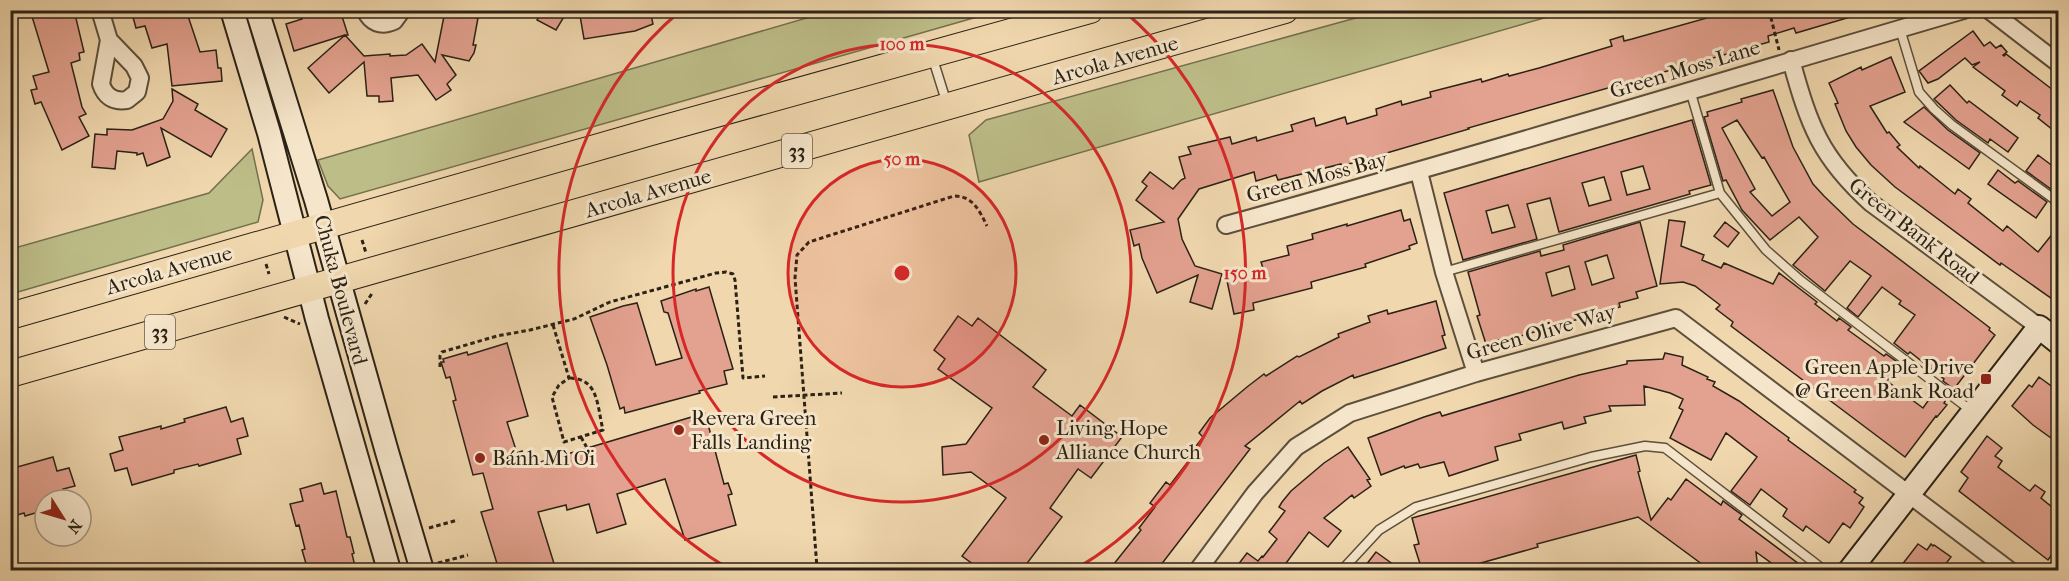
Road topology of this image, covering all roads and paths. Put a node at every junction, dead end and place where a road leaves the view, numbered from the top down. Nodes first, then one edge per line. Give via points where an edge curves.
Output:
1 (100, 10) edge
2 (232, 10) edge
3 (257, 10) edge
4 (365, 10) edge
5 (402, 10) edge
6 (1090, 10) edge
7 (1284, 10) edge
8 (1769, 10) edge
9 (1964, 10) edge
10 (1989, 10) edge
11 (1900, 29) junction
12 (109, 40) dead end
13 (932, 56) junction
14 (1787, 62) junction
15 (2058, 63) edge
16 (1690, 90) junction
17 (948, 108) junction
18 (1419, 172) junction
19 (1720, 193) junction
20 (2058, 202) edge
21 (1226, 225) dead end
22 (987, 226) dead end
23 (323, 227) junction
24 (295, 234) junction
25 (362, 240) dead end
26 (366, 254) dead end
27 (265, 262) dead end
28 (1444, 272) junction
29 (269, 274) dead end
30 (338, 281) junction
31 (309, 289) junction
32 (10, 316) edge
33 (553, 325) junction
34 (2039, 327) junction
35 (2058, 342) edge
36 (440, 367) dead end
37 (1476, 373) junction
38 (10, 375) edge
39 (765, 376) dead end
40 (569, 378) junction
41 (842, 393) dead end
42 (804, 396) junction
43 (773, 397) dead end
44 (1973, 413) junction
45 (580, 436) junction
46 (587, 448) dead end
47 (1910, 494) junction
48 (458, 520) dead end
49 (429, 528) dead end
50 (468, 555) dead end
51 (430, 567) edge
52 (389, 570) edge
53 (819, 570) edge
54 (1198, 570) edge
55 (1342, 570) edge
56 (1824, 570) edge
57 (1850, 570) edge
58 (2009, 570) edge

1 - 12 street
2 - 24 street, Chuka Boulevard
3 - 23 street, Chuka Boulevard
4 - 5 street via 369,18 381,24 394,21
6 - 13 main road, Arcola Avenue
7 - 17 main road, Arcola Avenue / 33
8 - 14 path
9 - 11 street, Green Moss Lane
10 - 15 street
11 - 14 street, Green Moss Lane
11 - 20 lane via 1919,92 1934,109
13 - 17 lane
13 - 23 main road, Arcola Avenue
14 - 16 street, Green Moss Lane
14 - 34 street, Green Bank Road via 1818,140 1849,183
16 - 18 street, Green Moss Lane
16 - 19 lane
17 - 30 main road, Arcola Avenue / 33
18 - 21 street, Green Moss Bay
18 - 28 street
19 - 28 lane
19 - 44 lane via 1766,250 1800,280
22 - 42 path via 970,200 954,196 819,238 802,248 795,278
23 - 24 main road, Arcola Avenue
23 - 30 street, Chuka Boulevard
24 - 31 street, Chuka Boulevard
24 - 32 main road, Arcola Avenue
25 - 26 path
27 - 29 path
28 - 37 street
30 - 31 main road, Arcola Avenue / 33
30 - 51 street, Chuka Boulevard
31 - 38 main road, Arcola Avenue / 33
31 - 52 street, Chuka Boulevard
33 - 36 path via 442,352
33 - 39 path via 622,298 726,272 734,274 735,280 743,378
33 - 40 path
34 - 35 street, Green Bank Road
34 - 44 street
37 - 47 street, Green Olive Way via 1677,318
37 - 54 street, Green Olive Way via 1350,414 1296,447 1255,493
40 - 45 path via 554,392 553,404 564,442
40 - 45 path via 582,379 592,386 603,430
41 - 42 path
42 - 43 path
42 - 53 path
44 - 47 street
45 - 46 path
47 - 57 street
47 - 58 street
48 - 49 path
50 - 51 path
55 - 56 lane via 1379,530 1416,507 1590,457 1645,446 1665,448

